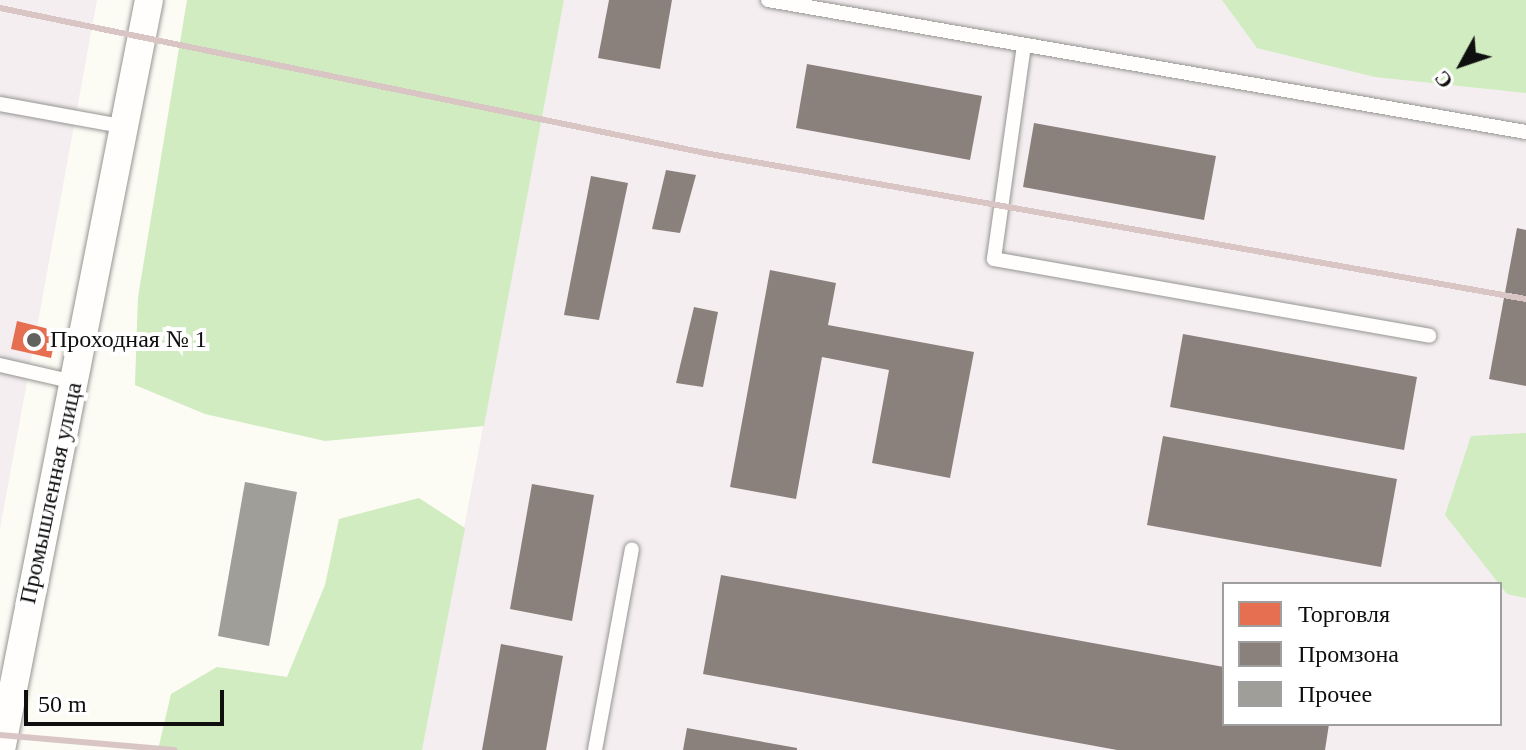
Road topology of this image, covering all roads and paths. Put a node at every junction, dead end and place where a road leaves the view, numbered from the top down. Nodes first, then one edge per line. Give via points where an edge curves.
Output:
1 (149, 0) edge
2 (768, 0) edge
3 (1024, 45) junction
4 (0, 104) edge
5 (126, 127) junction
6 (1526, 132) edge
7 (1429, 336) dead end
8 (0, 365) edge
9 (74, 382) junction
10 (632, 549) dead end
11 (1, 750) edge
12 (595, 750) edge

1 - 5 street, Промышленная улица
2 - 3 lane
3 - 6 lane
3 - 7 lane via 994,259
4 - 5 lane
5 - 9 street, Промышленная улица
8 - 9 lane
9 - 11 street, Промышленная улица
10 - 12 lane

